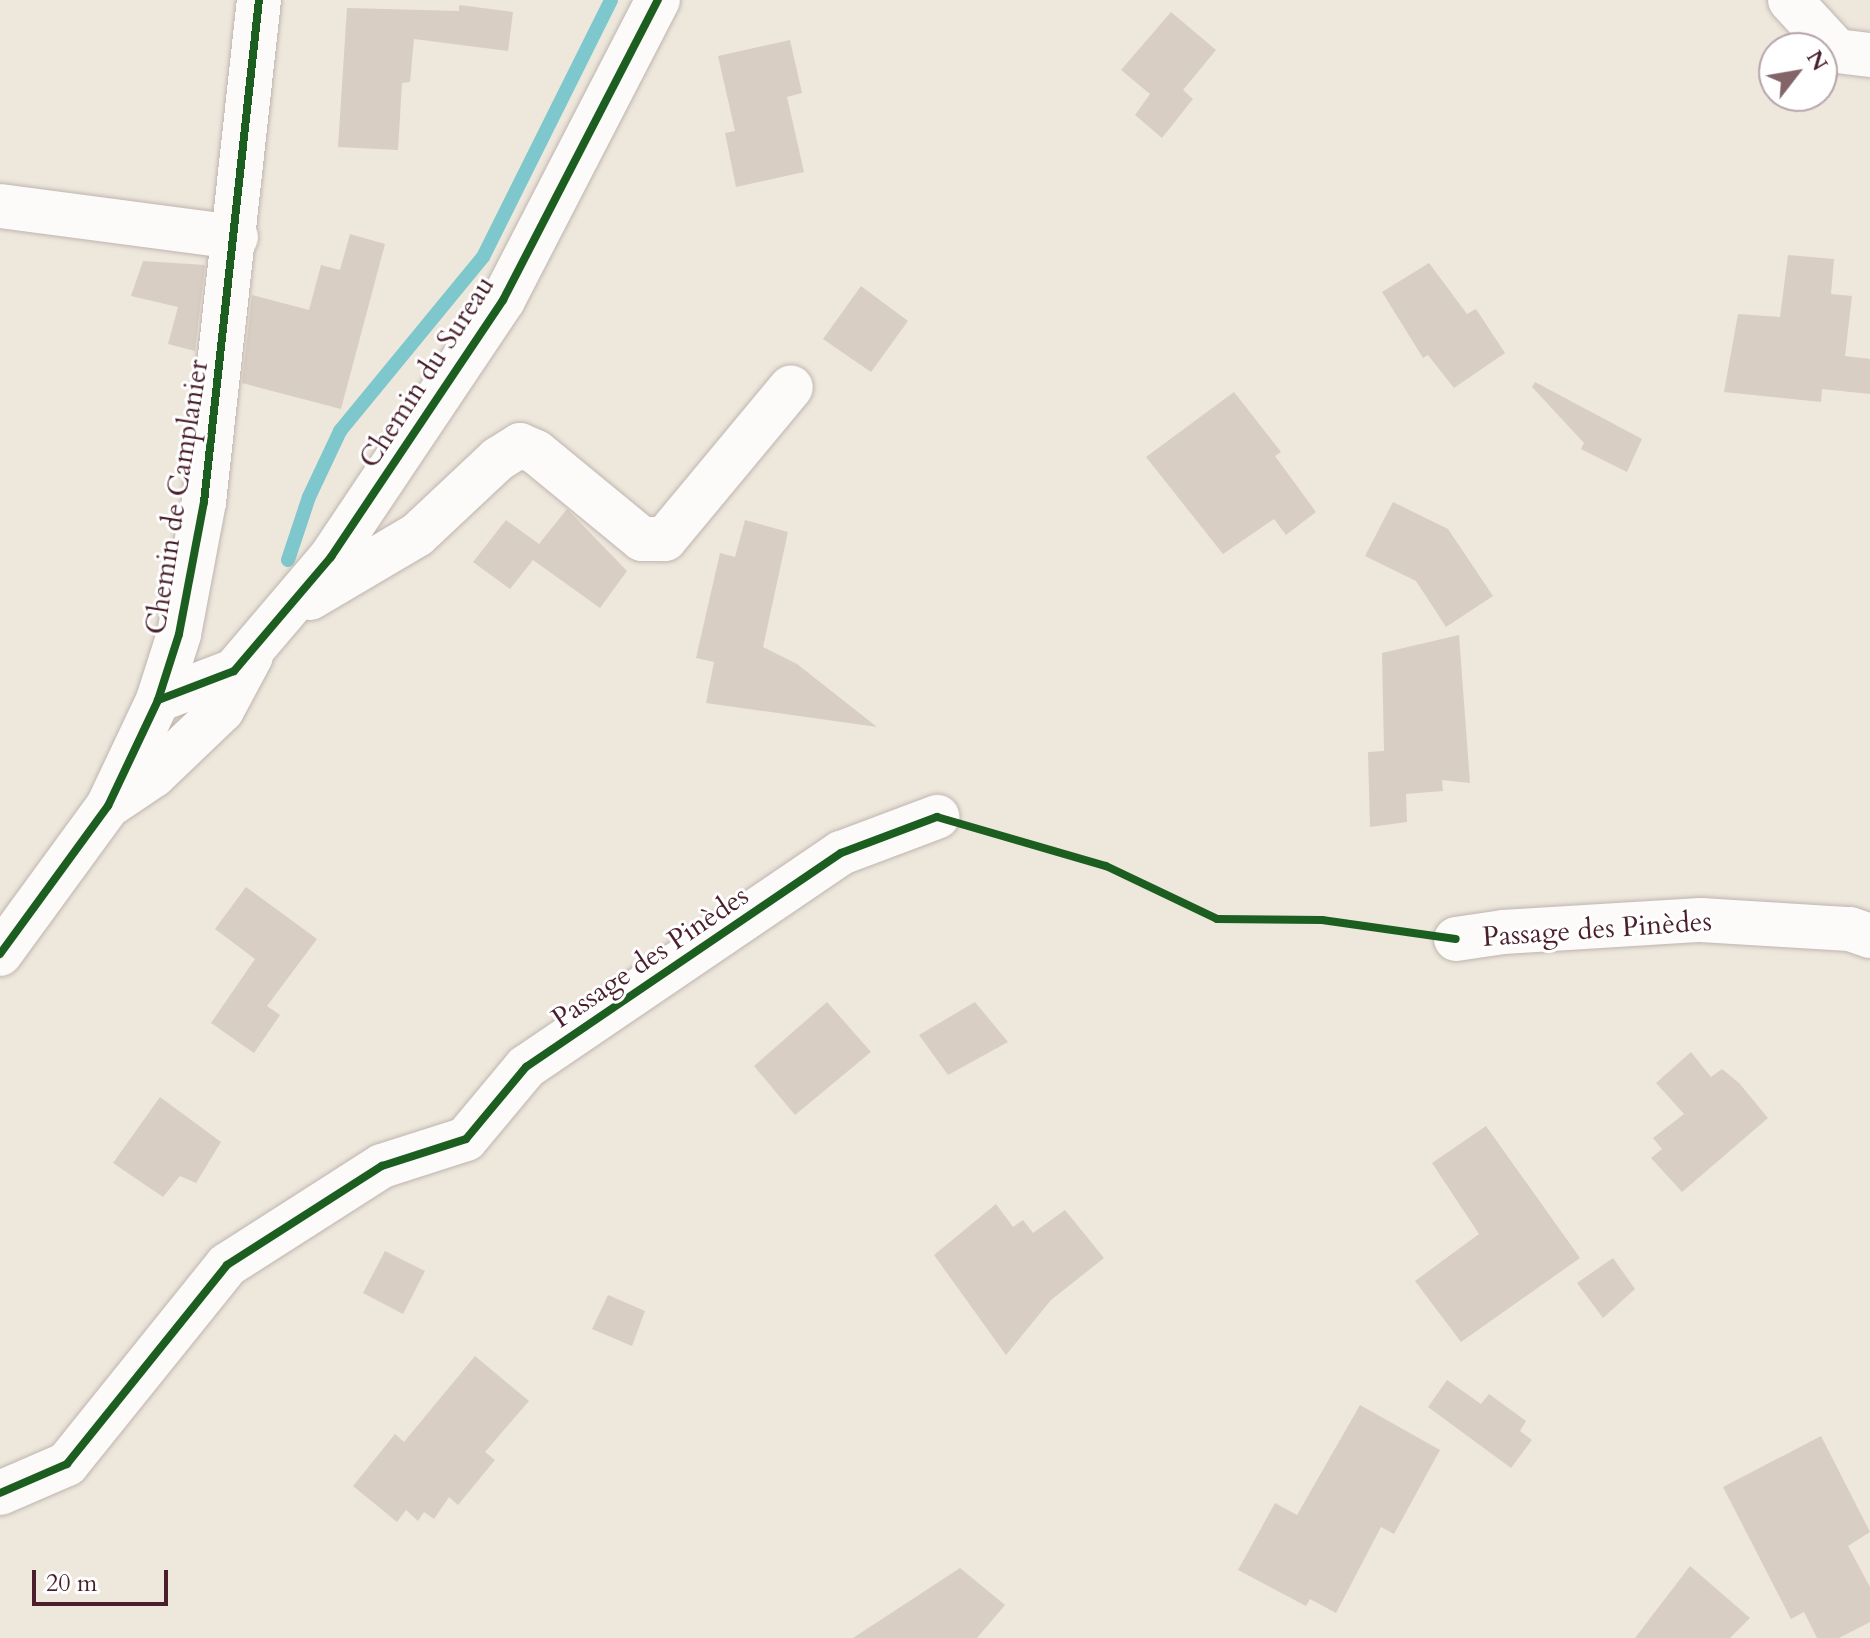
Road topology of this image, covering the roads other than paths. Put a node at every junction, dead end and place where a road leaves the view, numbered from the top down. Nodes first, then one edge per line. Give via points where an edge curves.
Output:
1 (259, 0) edge
2 (658, 0) edge
3 (1790, 0) edge
4 (1870, 55) edge
5 (0, 206) edge
6 (236, 237) junction
7 (791, 387) dead end
8 (284, 613) junction
9 (179, 634) junction
10 (256, 647) junction
11 (158, 700) junction
12 (108, 806) junction
13 (937, 817) road end
14 (1870, 936) edge
15 (1456, 939) road end
16 (0, 954) edge
17 (0, 1493) edge

1 - 6 street, Chemin de Camplanier
2 - 8 street, Chemin du Sureau via 503,300 331,557
3 - 4 street via 1837,51
5 - 6 street
6 - 9 street, Chemin de Camplanier via 204,502
7 - 8 street via 665,539 642,539 536,452 520,445 417,535
8 - 10 street, Chemin du Sureau
9 - 10 street
9 - 11 street, Chemin de Camplanier
10 - 11 street, Chemin du Sureau via 234,671
10 - 12 street, Chemin du Sureau via 222,710 154,775
11 - 12 street, Chemin de Camplanier
12 - 16 street, Chemin de Camplanier
13 - 17 street, Passage des Pinèdes via 841,853 526,1067 466,1139 382,1166 227,1265 67,1464
14 - 15 street, Passage des Pinèdes via 1850,929 1701,920

